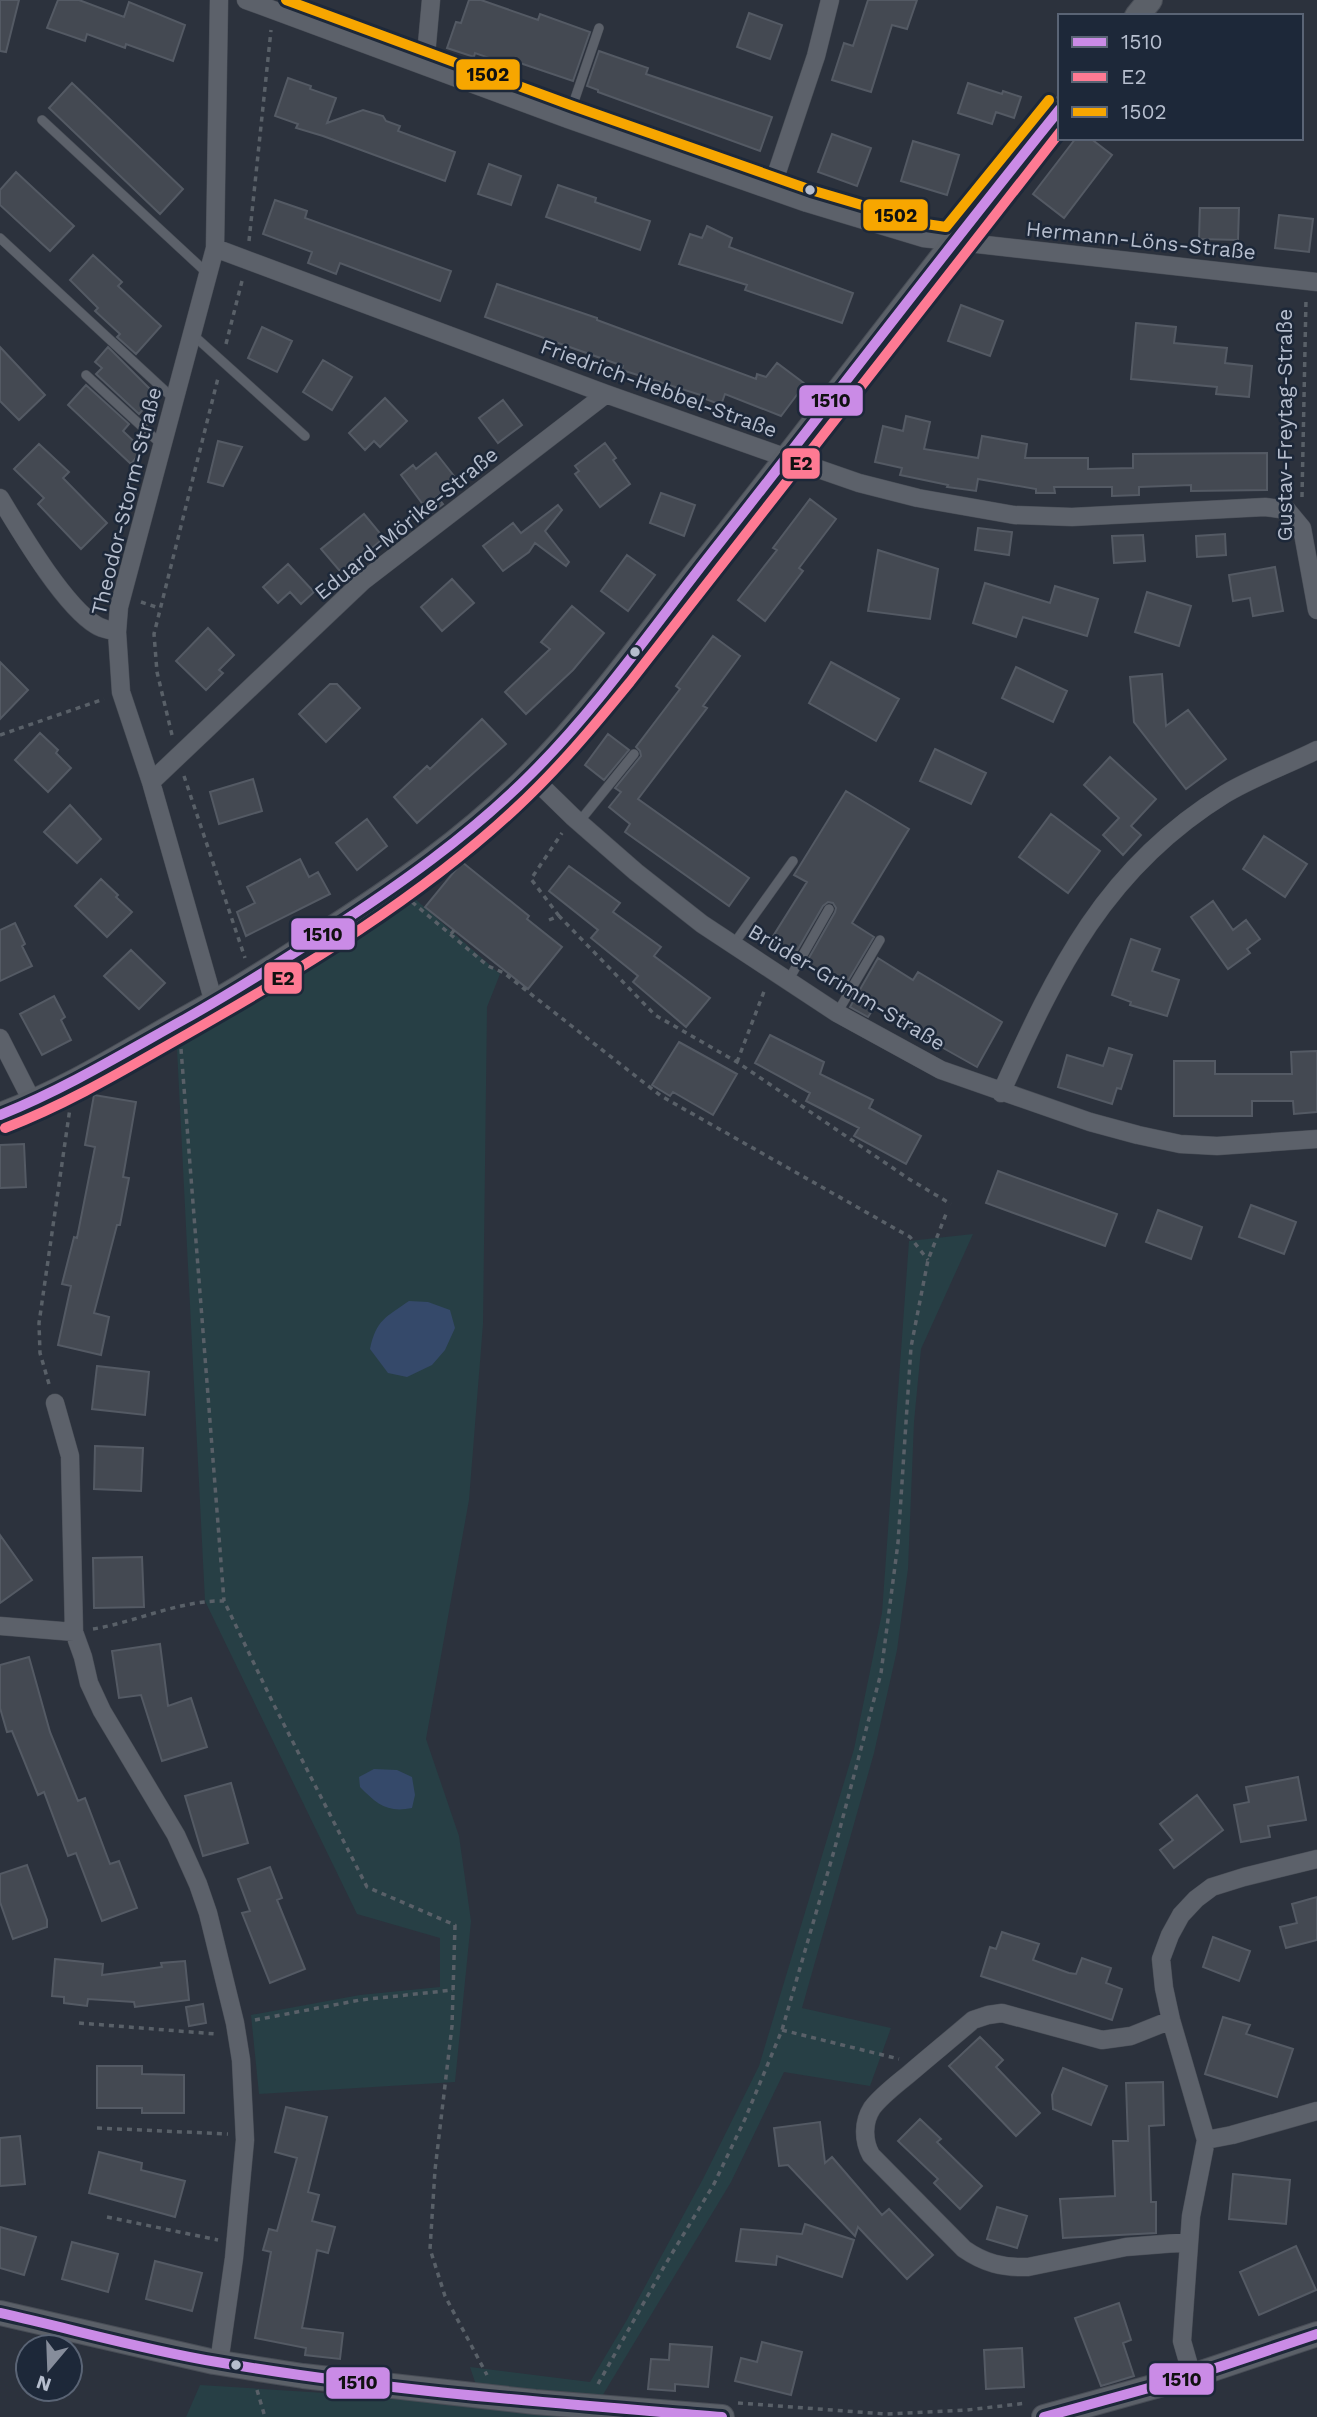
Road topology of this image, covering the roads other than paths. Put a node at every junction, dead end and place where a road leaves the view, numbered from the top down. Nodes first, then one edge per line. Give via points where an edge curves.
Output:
1 (219, 0) edge
2 (246, 0) edge
3 (431, 0) edge
4 (830, 0) edge
5 (1150, 0) edge
6 (1139, 14) edge
7 (599, 28) dead end
8 (425, 66) junction
9 (1058, 111) edge
10 (568, 119) junction
11 (42, 120) dead end
12 (771, 190) junction
13 (0, 238) edge
14 (952, 242) junction
15 (215, 248) junction
16 (208, 274) junction
17 (1312, 281) edge
18 (192, 334) junction
19 (86, 375) dead end
20 (606, 394) junction
21 (175, 400) junction
22 (305, 436) dead end
23 (163, 445) junction
24 (787, 458) junction
25 (0, 498) edge
26 (1302, 527) joint
27 (1317, 610) edge
28 (117, 632) junction
29 (1317, 750) edge
30 (634, 754) dead end
31 (530, 775) junction
32 (151, 782) junction
33 (576, 820) junction
34 (793, 861) dead end
35 (829, 909) dead end
36 (880, 940) dead end
37 (733, 945) junction
38 (788, 981) junction
39 (214, 1003) junction
40 (837, 1013) junction
41 (0, 1038) edge
42 (1001, 1093) junction
43 (33, 1103) junction
44 (0, 1115) edge
45 (1317, 1139) edge
46 (55, 1403) road end
47 (0, 1626) edge
48 (74, 1632) junction
49 (1317, 1859) edge
50 (1171, 2020) junction
51 (1317, 2111) edge
52 (1206, 2140) junction
53 (1189, 2242) junction
54 (0, 2313) edge
55 (1317, 2334) edge
56 (219, 2363) junction
57 (1192, 2376) junction
58 (730, 2410) edge
59 (1037, 2410) edge

1 - 15 street, Theodor-Storm-Straße
2 - 8 street, Hermann-Löns-Straße
3 - 8 street
4 - 12 street
5 - 6 street
7 - 10 lane
8 - 10 street, Hermann-Löns-Straße
9 - 14 street
10 - 12 street, Hermann-Löns-Straße
11 - 16 lane
12 - 14 street, Hermann-Löns-Straße via 923,238
13 - 21 lane
14 - 17 street, Hermann-Löns-Straße
14 - 24 street
15 - 16 street, Theodor-Storm-Straße
15 - 20 street, Friedrich-Hebbel-Straße
16 - 18 street, Theodor-Storm-Straße
18 - 21 street, Theodor-Storm-Straße
18 - 22 lane
19 - 23 lane
20 - 24 street, Friedrich-Hebbel-Straße
20 - 32 street, Eduard-Mörike-Straße via 363,581
21 - 23 street, Theodor-Storm-Straße
23 - 28 street, Theodor-Storm-Straße via 119,607
24 - 26 street, Friedrich-Hebbel-Straße via 918,498 1014,515 1072,517 1265,507 1286,510
24 - 31 street via 578,722
25 - 28 street via 74,607 96,625
26 - 27 street, Gustav-Freytag-Straße
28 - 32 street, Theodor-Storm-Straße via 121,692
29 - 42 street via 1228,792 1187,819 1140,860 1100,907 1066,959
30 - 33 lane
31 - 33 street, Brüder-Grimm-Straße
31 - 39 street via 398,886
32 - 39 street, Theodor-Storm-Straße
33 - 37 street, Brüder-Grimm-Straße
34 - 37 lane
35 - 38 lane
36 - 40 lane
37 - 38 street, Brüder-Grimm-Straße
38 - 40 street, Brüder-Grimm-Straße
39 - 43 street
40 - 42 street, Brüder-Grimm-Straße via 941,1070
41 - 43 street
42 - 45 street, Brüder-Grimm-Straße via 1090,1122 1180,1144
43 - 44 street
46 - 48 street via 71,1456
47 - 48 street
48 - 56 street via 93,1692 176,1835 198,1884 236,2030 244,2169
49 - 50 street via 1212,1887 1188,1907 1161,1959
50 - 52 street
50 - 53 street via 1131,2036 1102,2039 1002,2013 973,2020 872,2108 866,2122 867,2147 964,2249 979,2259 1012,2268 1028,2267 1126,2247
51 - 52 street
52 - 53 street
53 - 57 street via 1182,2341
54 - 56 street
55 - 57 street
56 - 58 street via 593,2407
57 - 59 street

